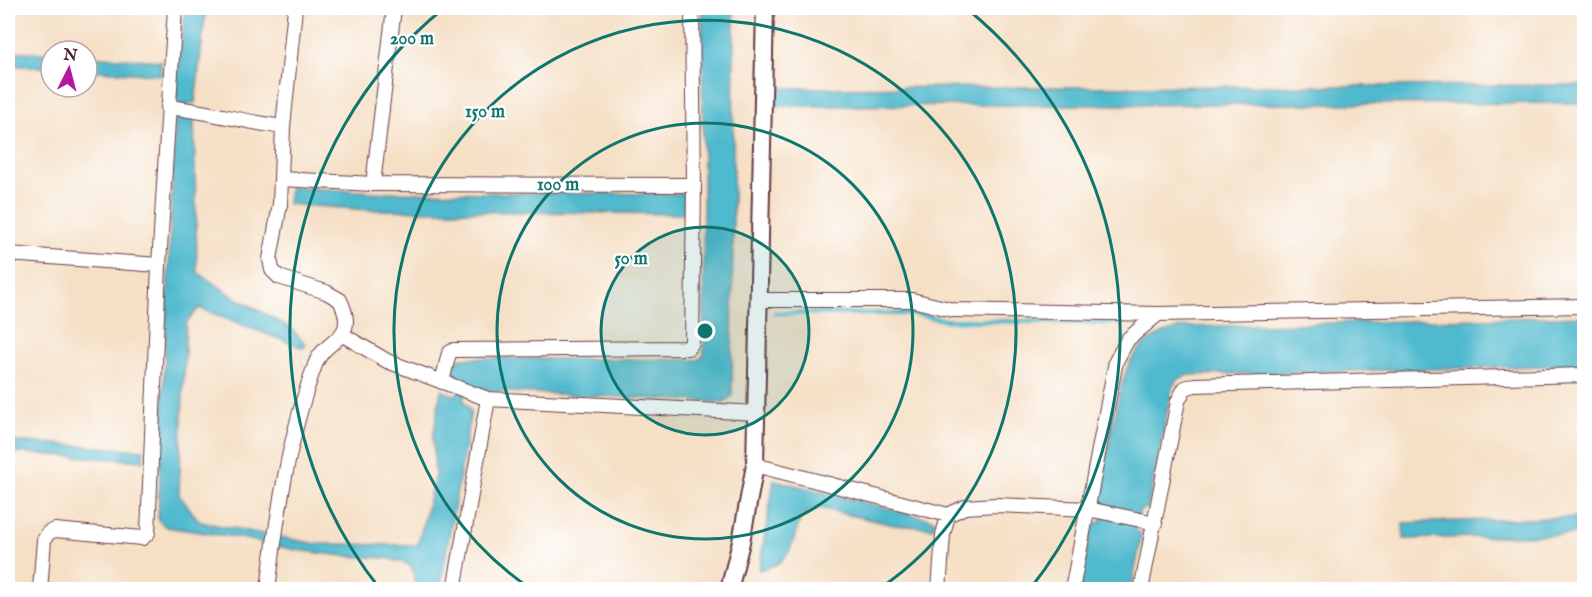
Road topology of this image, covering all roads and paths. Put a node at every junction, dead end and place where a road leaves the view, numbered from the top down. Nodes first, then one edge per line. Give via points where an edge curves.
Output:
1 (175, 8) edge
2 (296, 8) edge
3 (394, 8) edge
4 (692, 8) edge
5 (765, 8) edge
6 (178, 108) junction
7 (283, 127) junction
8 (282, 179) junction
9 (373, 184) junction
10 (694, 185) junction
11 (8, 254) edge
12 (159, 265) junction
13 (759, 300) junction
14 (1584, 306) edge
15 (1158, 314) junction
16 (344, 335) junction
17 (1584, 375) edge
18 (442, 382) junction
19 (488, 399) junction
20 (758, 414) junction
21 (755, 465) junction
22 (1088, 509) junction
23 (948, 515) junction
24 (1155, 523) junction
25 (40, 590) edge
26 (268, 590) edge
27 (454, 590) edge
28 (729, 590) edge
29 (939, 590) edge
30 (1072, 590) edge
31 (1141, 590) edge

1 - 6 street
2 - 7 street
3 - 9 street
4 - 10 street
5 - 13 street
6 - 7 street
6 - 12 street
7 - 8 street
8 - 9 street
8 - 16 street via 270,260 272,270 279,277 340,300 346,312
9 - 10 street
10 - 18 street via 692,343 688,348 454,350 449,353
11 - 12 street
12 - 25 street via 148,533 142,538 55,530 48,533
13 - 15 street via 912,300 953,310
13 - 20 street
14 - 15 street
15 - 22 street via 1128,339 1116,361
16 - 18 street via 387,361
16 - 26 street via 316,362 301,412 274,541
17 - 24 street via 1185,388 1178,401
18 - 19 street
19 - 20 street
19 - 27 street
20 - 21 street
21 - 23 street
21 - 28 street
22 - 23 street via 996,505 965,507
22 - 24 street
22 - 30 street
23 - 29 street
24 - 31 street

